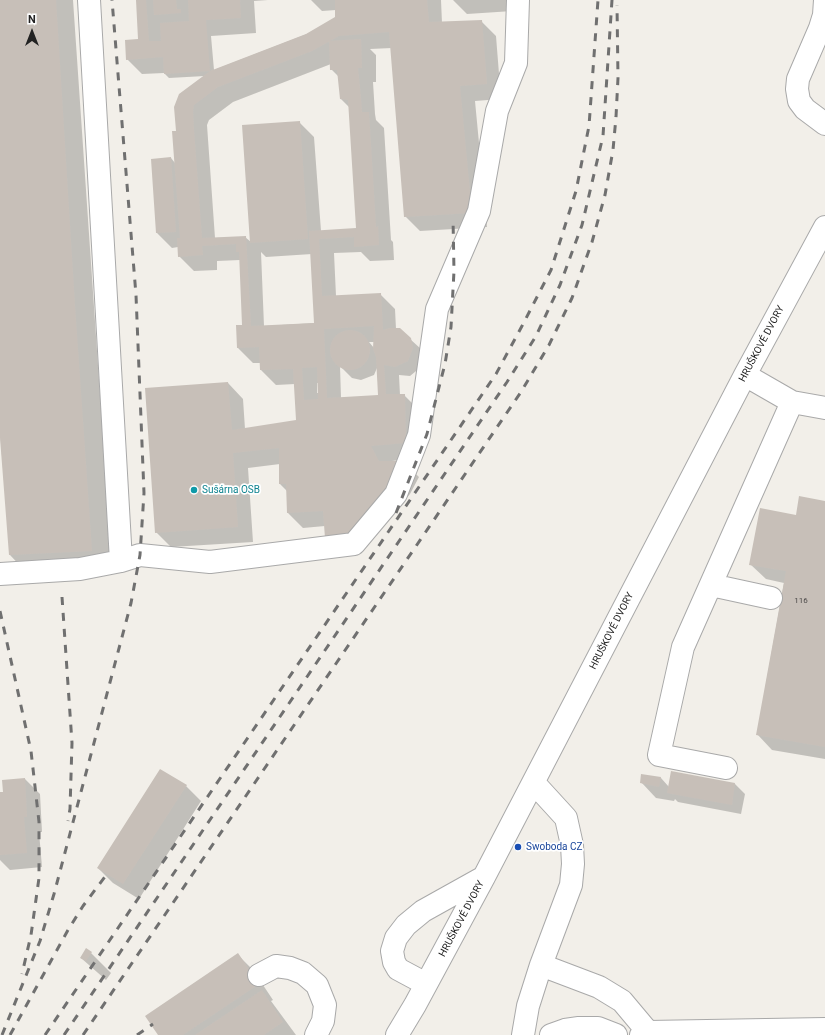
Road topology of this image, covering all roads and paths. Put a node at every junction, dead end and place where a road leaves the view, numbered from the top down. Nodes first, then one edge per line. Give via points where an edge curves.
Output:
1 (89, 0) edge
2 (518, 0) edge
3 (825, 0) edge
4 (825, 124) edge
5 (825, 227) edge
6 (745, 375) junction
7 (792, 402) junction
8 (825, 408) edge
9 (121, 560) junction
10 (0, 574) edge
11 (711, 585) junction
12 (771, 598) dead end
13 (726, 768) dead end
14 (534, 783) junction
15 (484, 877) junction
16 (541, 965) junction
17 (259, 974) dead end
18 (426, 984) junction
19 (825, 1029) edge
20 (644, 1034) edge
21 (316, 1035) edge
22 (397, 1035) edge
23 (523, 1035) edge
24 (551, 1035) edge
25 (616, 1035) edge

1 - 9 street
2 - 9 street via 516,63 497,111 479,211 437,309 418,435 396,494 354,544 210,562 140,555
3 - 4 street via 820,28 798,79 797,89 799,101 805,109
5 - 6 street, HRUŠKOVÉ DVORY
6 - 7 street
6 - 14 street, HRUŠKOVÉ DVORY
7 - 8 street
7 - 11 street
9 - 10 street via 80,569
11 - 12 street
11 - 13 street via 684,647 659,755
14 - 15 street, HRUŠKOVÉ DVORY
14 - 16 street via 566,818 572,845 571,885
15 - 18 street, HRUŠKOVÉ DVORY
15 - 18 street via 423,912 406,924 396,938 392,951 398,969
16 - 20 street via 599,987 622,1000
16 - 23 street via 528,1006
17 - 21 street via 276,966 290,968 303,973 317,985 325,1005 323,1021
18 - 22 street, HRUŠKOVÉ DVORY
19 - 20 street
24 - 25 street via 565,1030 598,1028

